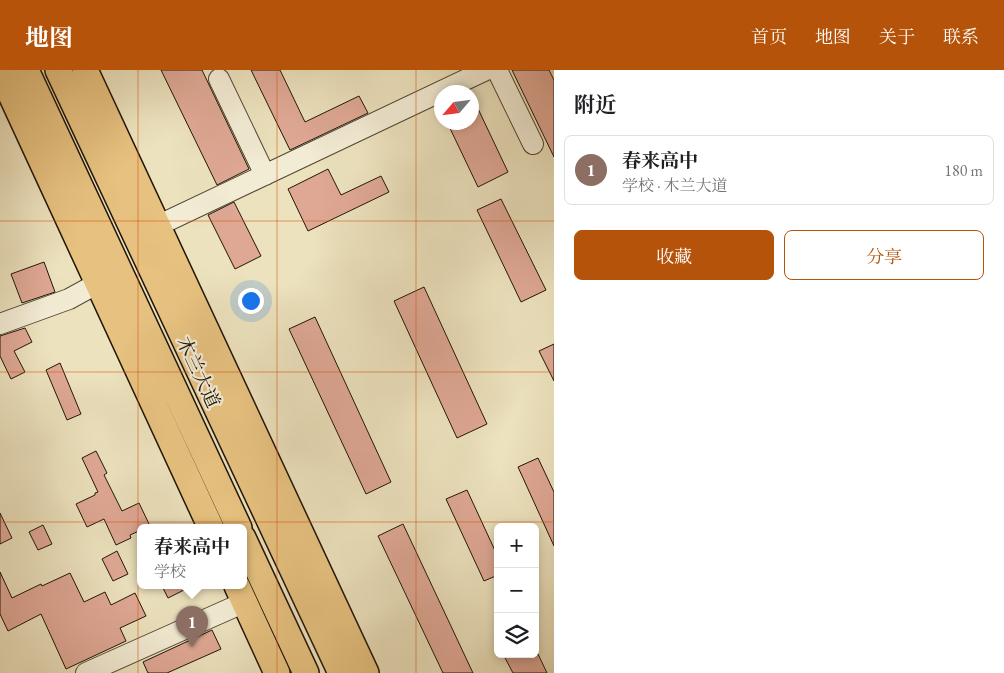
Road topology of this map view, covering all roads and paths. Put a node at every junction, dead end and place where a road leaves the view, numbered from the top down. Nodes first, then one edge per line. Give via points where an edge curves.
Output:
1 (26, 70) edge
2 (58, 70) edge
3 (84, 70) edge
4 (486, 70) edge
5 (498, 70) edge
6 (0, 72) edge
7 (219, 79) dead end
8 (533, 144) dead end
9 (265, 175) junction
10 (157, 226) junction
11 (120, 272) junction
12 (98, 283) junction
13 (0, 324) edge
14 (208, 524) edge
15 (237, 524) edge
16 (247, 547) edge
17 (241, 594) edge
18 (86, 673) edge
19 (277, 673) edge
20 (306, 673) edge
21 (341, 673) edge
22 (366, 673) edge

1 - 11 main road, 木兰大道
2 - 21 main road, 木兰大道
3 - 10 main road
4 - 9 street
5 - 8 street
6 - 12 main road
7 - 9 street
9 - 10 street
10 - 22 main road
11 - 12 street
11 - 15 main road, 木兰大道
12 - 13 street via 69,299
12 - 14 main road
16 - 20 main road
17 - 18 street
17 - 19 main road

